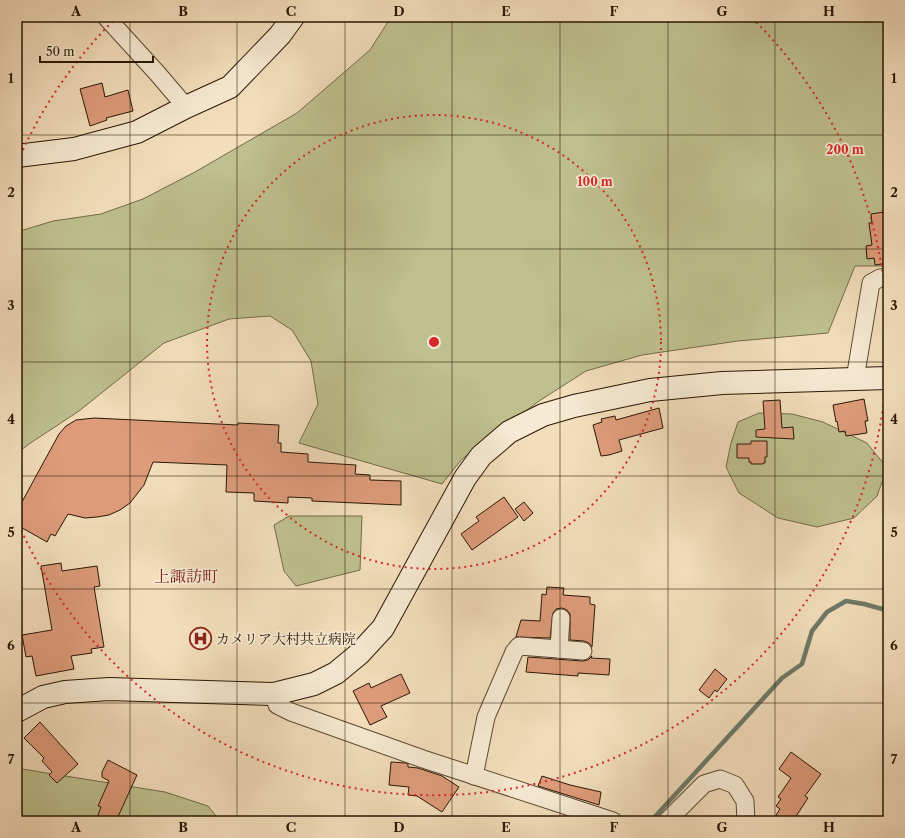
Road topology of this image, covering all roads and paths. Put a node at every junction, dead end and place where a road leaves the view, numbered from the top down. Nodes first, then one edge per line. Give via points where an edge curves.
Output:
1 (106, 17) edge
2 (293, 17) edge
3 (186, 107) junction
4 (17, 156) edge
5 (888, 277) edge
6 (888, 378) edge
7 (855, 379) junction
8 (561, 618) dead end
9 (559, 649) junction
10 (583, 651) dead end
11 (274, 694) junction
12 (23, 704) edge
13 (474, 776) junction
14 (613, 821) edge
15 (667, 821) edge
16 (746, 821) edge

1 - 3 street
2 - 3 street via 280,35 230,87
3 - 4 street via 137,132 74,149
5 - 7 street via 871,283
6 - 7 street
7 - 11 street via 722,383 650,390 543,415 510,432 482,456 465,478 383,628 359,654 336,672 314,684
8 - 9 street
9 - 10 street
9 - 13 street via 519,646 514,652 486,717
11 - 12 street via 109,689 65,692
11 - 13 street via 277,705 291,712
13 - 14 street
15 - 16 street via 704,784 720,779 735,785 742,796 745,801

